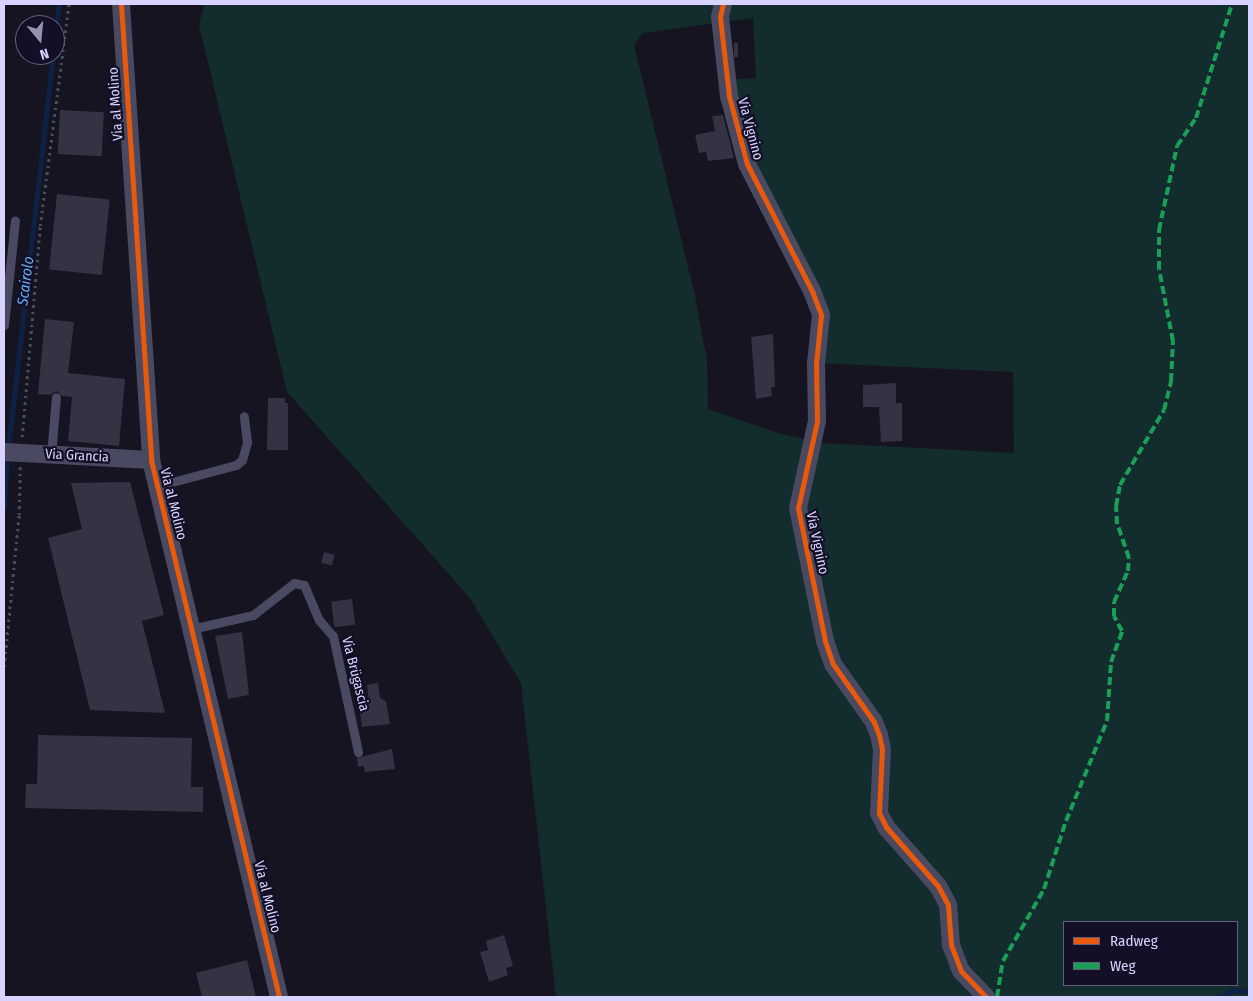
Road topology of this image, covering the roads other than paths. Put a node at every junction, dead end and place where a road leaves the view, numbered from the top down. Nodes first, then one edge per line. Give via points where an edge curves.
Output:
1 (121, 4) edge
2 (723, 4) edge
3 (15, 221) dead end
4 (4, 326) edge
5 (56, 397) dead end
6 (244, 416) dead end
7 (12, 453) edge
8 (51, 455) junction
9 (150, 460) junction
10 (157, 486) junction
11 (191, 630) junction
12 (358, 752) dead end
13 (279, 997) edge
14 (986, 997) edge

1 - 9 street, Via al Molino
2 - 14 street, Via Vignino via 720,16 729,96 747,164 821,315 816,363 818,421 798,508 825,641 837,671 874,722 879,735 882,749 879,812 886,827 938,886 948,905 951,945 961,971
3 - 4 lane
5 - 8 lane
6 - 10 lane via 247,442 242,460 236,465
7 - 8 street, Via Grancia
8 - 9 street, Via Grancia
9 - 10 street, Via al Molino
10 - 11 street, Via al Molino
11 - 12 lane, Via Brügascia via 253,615 294,583 304,585 319,620 333,636
11 - 13 street, Via al Molino

